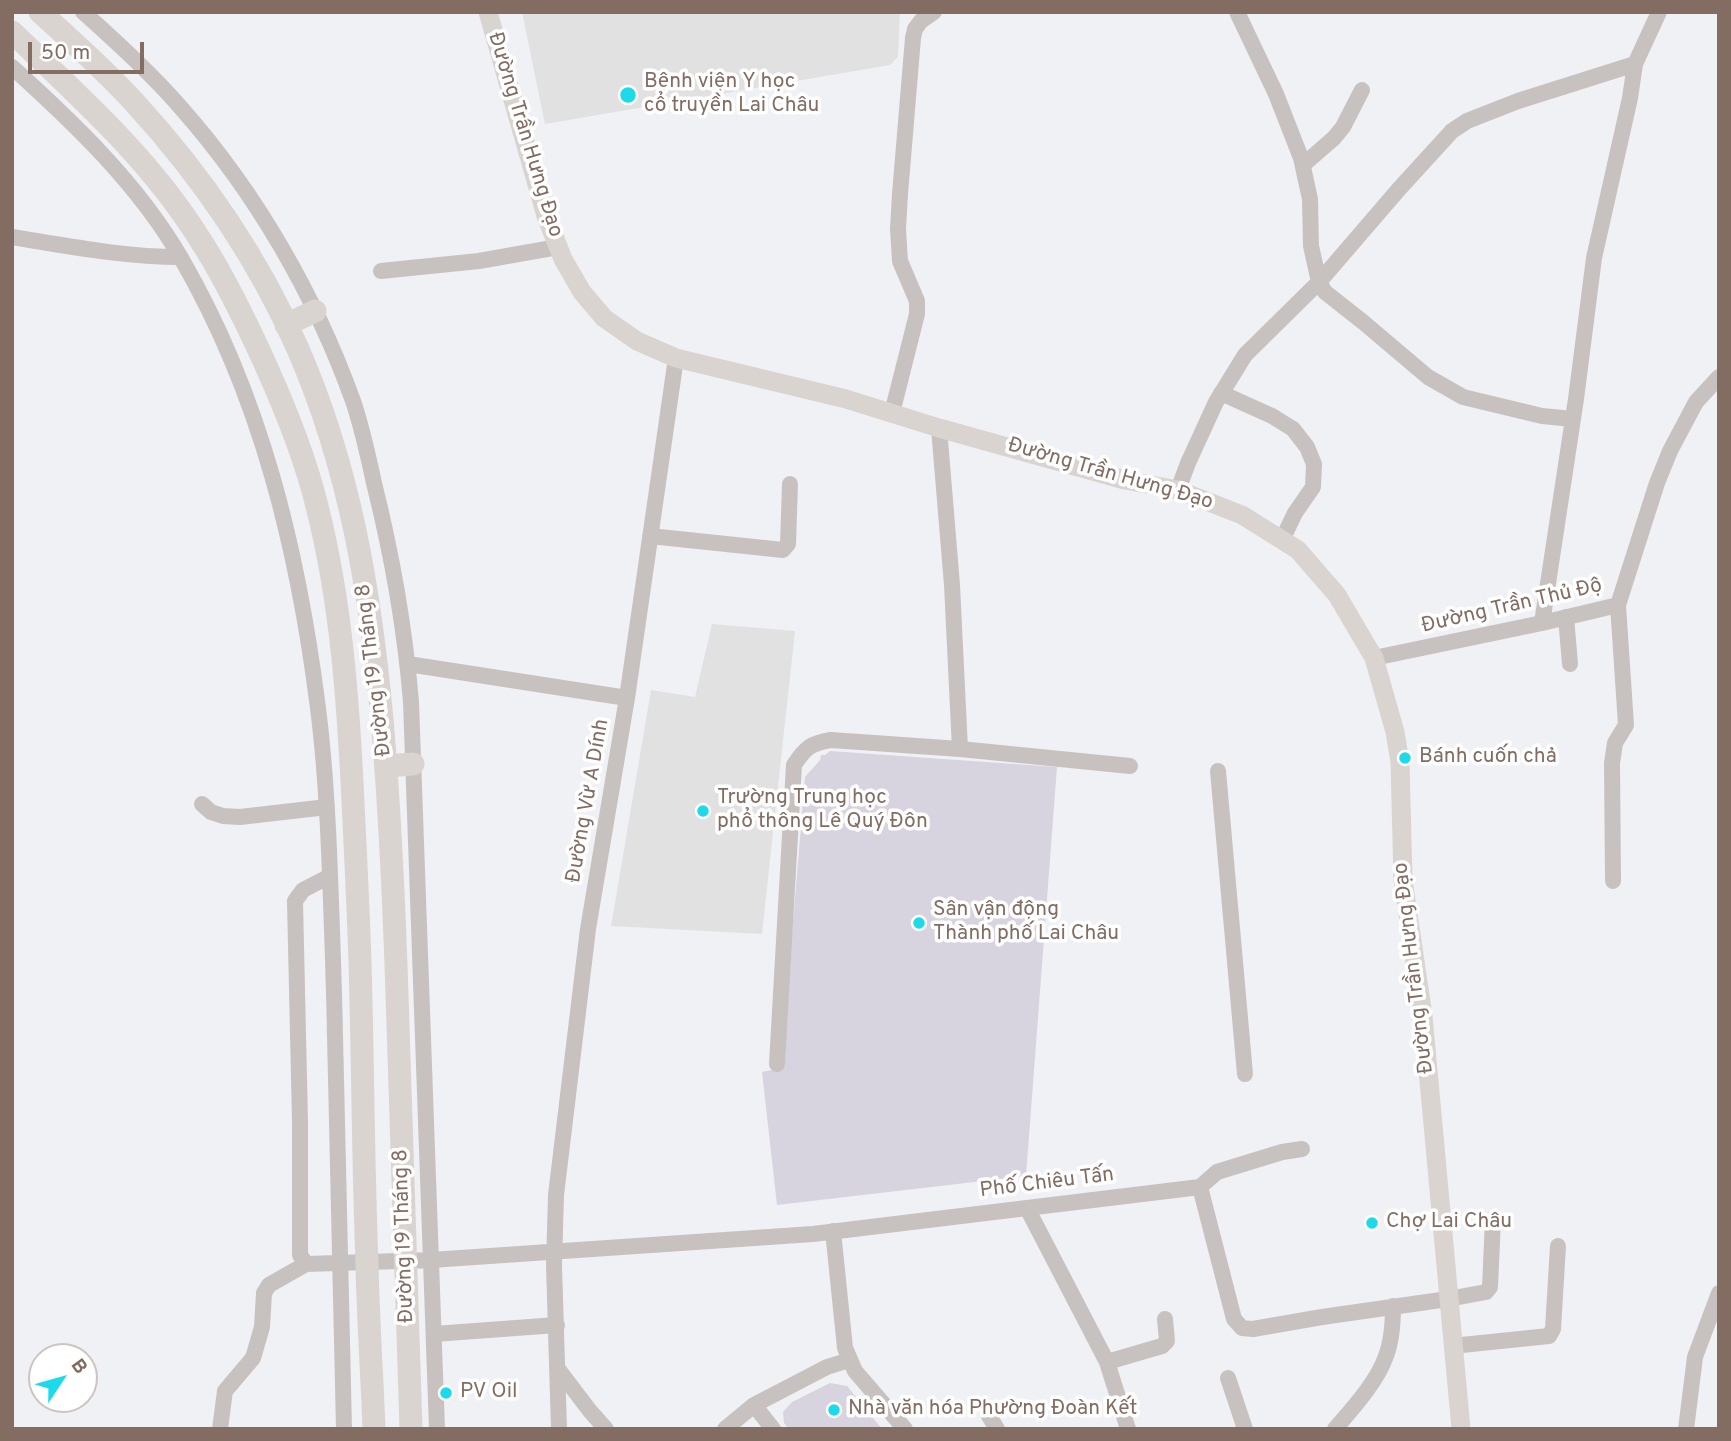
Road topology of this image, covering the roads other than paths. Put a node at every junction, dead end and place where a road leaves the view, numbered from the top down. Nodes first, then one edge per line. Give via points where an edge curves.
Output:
1 (40, 12) edge
2 (83, 12) edge
3 (488, 12) edge
4 (934, 12) edge
5 (1237, 12) edge
6 (1658, 12) edge
7 (12, 32) edge
8 (1635, 64) junction
9 (12, 67) edge
10 (1362, 90) dead end
11 (1303, 165) junction
12 (12, 237) edge
13 (558, 247) junction
14 (180, 257) junction
15 (381, 271) dead end
16 (1319, 282) junction
17 (316, 311) junction
18 (286, 325) junction
19 (676, 358) junction
20 (1719, 377) edge
21 (1221, 393) junction
22 (892, 413) junction
23 (1573, 419) junction
24 (939, 428) junction
25 (790, 484) dead end
26 (1178, 490) junction
27 (650, 536) junction
28 (1282, 540) junction
29 (1618, 604) junction
30 (1566, 617) junction
31 (1542, 623) junction
32 (1374, 658) junction
33 (408, 663) junction
34 (1570, 664) dead end
35 (627, 698) junction
36 (960, 750) junction
37 (413, 764) junction
38 (386, 766) junction
39 (1130, 766) dead end
40 (1218, 771) dead end
41 (202, 804) dead end
42 (327, 807) junction
43 (330, 876) junction
44 (1613, 881) dead end
45 (777, 1064) dead end
46 (1245, 1074) dead end
47 (1302, 1149) dead end
48 (1200, 1187) junction
49 (1027, 1208) junction
50 (1493, 1219) dead end
51 (833, 1231) junction
52 (1558, 1246) dead end
53 (555, 1252) junction
54 (431, 1260) junction
55 (406, 1261) junction
56 (340, 1263) junction
57 (367, 1263) junction
58 (306, 1264) junction
59 (1719, 1293) edge
60 (1447, 1299) junction
61 (1393, 1306) junction
62 (1165, 1319) dead end
63 (556, 1325) junction
64 (434, 1335) junction
65 (1452, 1346) junction
66 (849, 1360) junction
67 (1107, 1362) junction
68 (558, 1369) junction
69 (1228, 1378) dead end
70 (754, 1405) junction
71 (220, 1429) edge
72 (344, 1429) edge
73 (374, 1429) edge
74 (411, 1429) edge
75 (437, 1429) edge
76 (559, 1429) edge
77 (606, 1429) edge
78 (725, 1429) edge
79 (773, 1429) edge
80 (905, 1429) edge
81 (1128, 1429) edge
82 (1245, 1429) edge
83 (1335, 1429) edge
84 (1461, 1429) edge
85 (1686, 1429) edge

1 - 18 highway, Đường 19 Tháng 8 via 132,99 181,156 220,208
2 - 17 street, Đường 19 Tháng 8 via 164,89 228,166
3 - 13 main road, Đường Trần Hưng Đạo
4 - 22 street via 921,21 913,38 898,229 900,261 917,301 917,314
5 - 11 street
6 - 8 street
7 - 57 highway, Đường 19 Tháng 8 via 131,149 199,236 268,369 313,490 340,629 348,706 358,891
8 - 16 street via 1518,101 1452,131
8 - 23 street via 1594,258
9 - 14 street via 116,169
10 - 11 street via 1343,127
11 - 16 street
12 - 14 street via 147,257
13 - 15 street
13 - 19 main road, Đường Trần Hưng Đạo via 582,292 604,318 636,341
14 - 42 street via 232,363 281,502 312,660
16 - 21 street via 1245,355
16 - 23 street via 1325,292 1428,377 1463,397
17 - 18 highway
17 - 33 street, Đường 19 Tháng 8 via 353,402 366,448
18 - 38 highway, Đường 19 Tháng 8 via 321,406 351,508 373,634
19 - 22 main road, Đường Trần Hưng Đạo
19 - 27 street, Đường Vừ A Dính
20 - 29 street, Đường Trần Thủ Độ via 1696,402 1670,451
21 - 26 street
21 - 28 street via 1293,429 1307,447 1314,464 1313,487
22 - 24 main road, Đường Trần Hưng Đạo
23 - 31 street
24 - 26 main road, Đường Trần Hưng Đạo via 1125,480
24 - 36 street
25 - 27 street via 788,544 783,550
26 - 28 main road, Đường Trần Hưng Đạo via 1242,515
27 - 35 street, Đường Vừ A Dính
28 - 32 main road, Đường Trần Hưng Đạo via 1298,550 1337,594
29 - 30 street, Đường Trần Thủ Độ
29 - 44 street via 1626,725 1615,743 1612,763
30 - 31 street, Đường Trần Thủ Độ
30 - 34 street
31 - 32 street, Đường Trần Thủ Độ
32 - 60 main road, Đường Trần Hưng Đạo via 1400,762 1403,880 1423,1016
33 - 35 street
33 - 37 street, Đường 19 Tháng 8
35 - 53 street, Đường Vừ A Dính via 588,929 556,1195
36 - 39 street
36 - 45 street via 831,740 815,742 794,765
37 - 38 highway
37 - 54 street, Đường 19 Tháng 8
38 - 55 highway, Đường 19 Tháng 8
40 - 46 street
41 - 42 street via 211,812 240,817
42 - 43 street
43 - 56 street
43 - 58 street via 303,890 295,901 300,1255
47 - 48 street via 1217,1172
48 - 49 street, Phố Chiêu Tấn
48 - 61 street via 1234,1319 1242,1328
49 - 51 street, Phố Chiêu Tấn
49 - 67 street
50 - 60 street via 1490,1287 1486,1292
51 - 53 street, Phố Chiêu Tấn
51 - 66 street
52 - 65 street via 1549,1336
53 - 54 street, Phố Chiêu Tấn
53 - 63 street, Đường Vừ A Dính
54 - 55 street, Phố Chiêu Tấn
54 - 64 street, Đường 19 Tháng 8
55 - 57 street, Phố Chiêu Tấn
55 - 74 highway, Đường 19 Tháng 8
56 - 57 street, Phố Chiêu Tấn
56 - 58 street, Phố Chiêu Tấn
56 - 72 street
57 - 73 highway, Đường 19 Tháng 8
58 - 71 street via 269,1285 264,1293 262,1327 253,1358 225,1391
59 - 85 street via 1695,1357
60 - 61 street
60 - 65 main road, Đường Trần Hưng Đạo
61 - 83 street via 1386,1357 1365,1394
62 - 67 street via 1167,1341 1162,1346
63 - 64 street
63 - 68 street, Đường Vừ A Dính
64 - 75 street, Đường 19 Tháng 8
65 - 84 main road, Đường Trần Hưng Đạo
66 - 70 street
66 - 80 street
67 - 81 street
68 - 76 street, Đường Vừ A Dính
68 - 77 street
69 - 82 street
70 - 78 street
70 - 79 street

